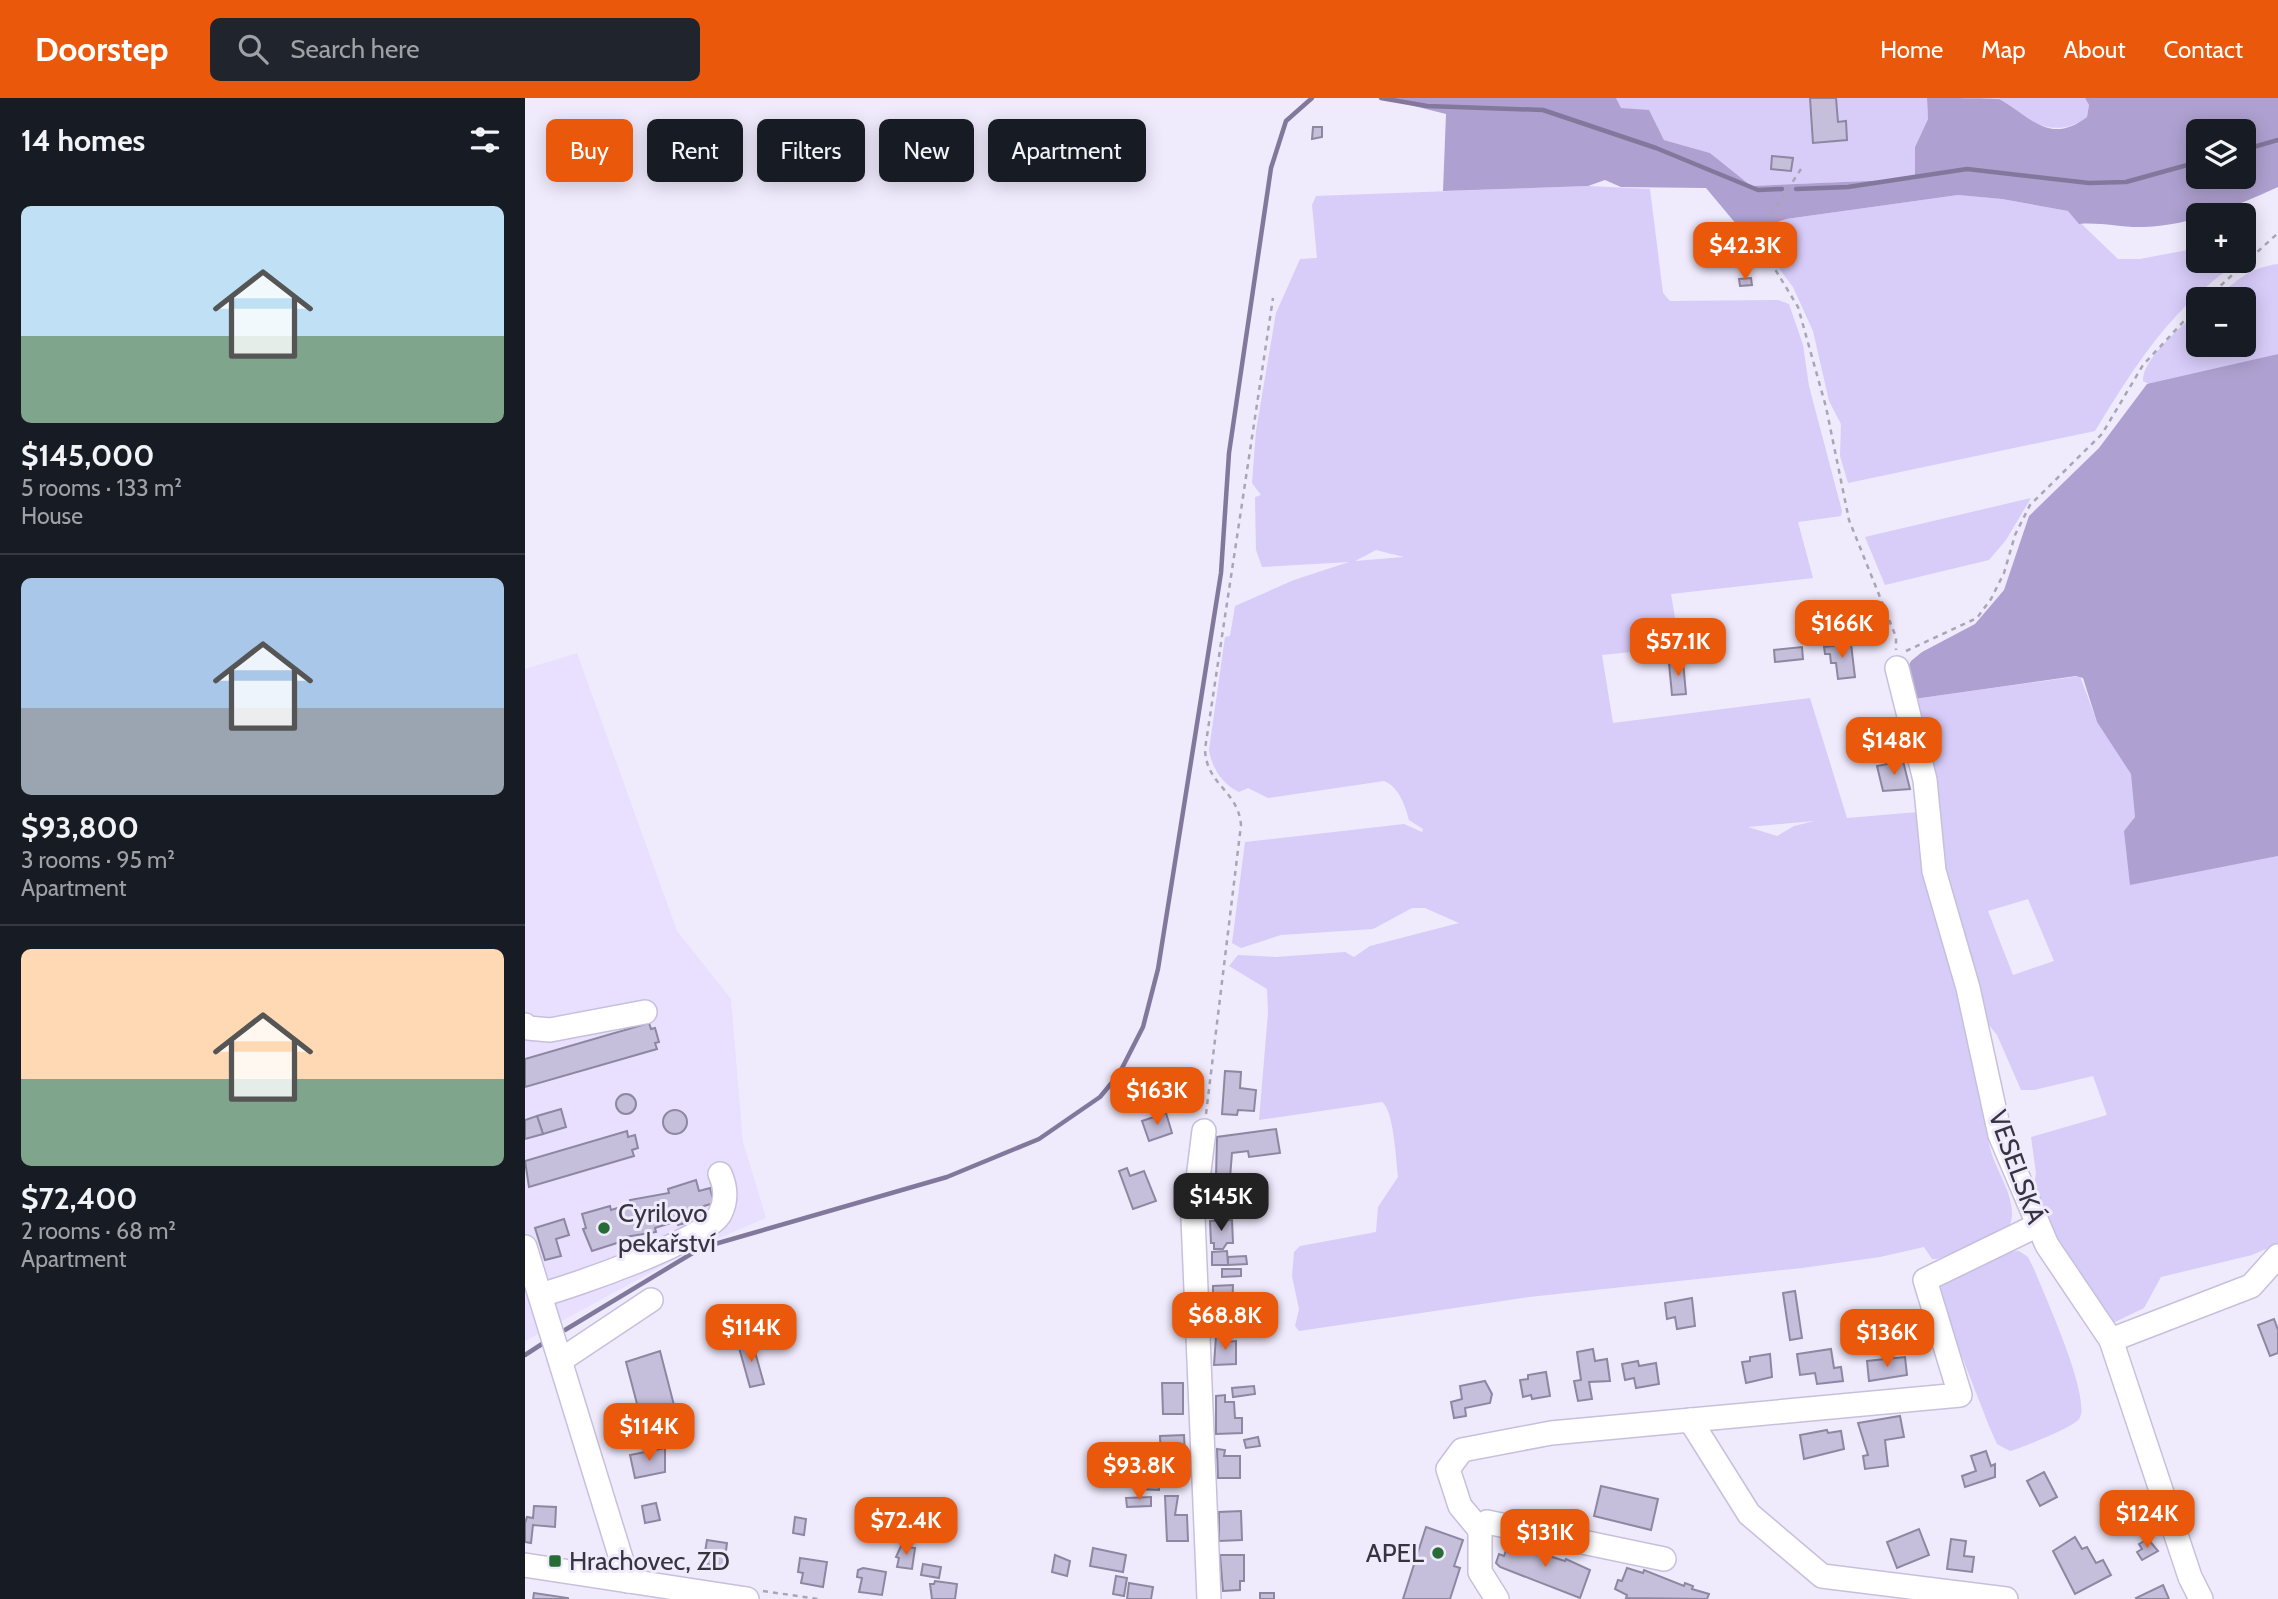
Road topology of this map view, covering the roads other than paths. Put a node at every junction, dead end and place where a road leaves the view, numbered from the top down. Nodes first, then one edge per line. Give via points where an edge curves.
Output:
1 (1897, 668) dead end
2 (645, 1012) dead end
3 (525, 1024) edge
4 (1204, 1131) road end
5 (720, 1174) dead end
6 (2038, 1225) junction
7 (525, 1247) edge
8 (2278, 1256) edge
9 (540, 1295) junction
10 (651, 1300) dead end
11 (2111, 1340) junction
12 (561, 1360) junction
13 (1690, 1420) junction
14 (1480, 1530) junction
15 (1664, 1559) dead end
16 (525, 1565) edge
17 (628, 1581) junction
18 (747, 1599) edge
19 (1209, 1599) edge
20 (1497, 1599) edge
21 (2006, 1599) edge
22 (2201, 1599) edge

1 - 6 street, VESELSKÁ via 1925,780 1934,871 1968,988 2000,1135
2 - 3 street via 550,1030
4 - 19 street via 1193,1218
5 - 9 street via 726,1188 719,1215 705,1230 592,1279
6 - 11 street, VESELSKÁ
6 - 13 street via 1925,1280 1960,1395
7 - 9 street
8 - 11 street via 2251,1286
9 - 12 street
10 - 12 street
11 - 22 street, VESELSKÁ
12 - 17 street
13 - 14 street via 1551,1433 1462,1450 1448,1469 1460,1506
13 - 21 street via 1749,1514 1822,1576
14 - 15 street via 1487,1522
14 - 20 street via 1480,1572
16 - 17 street
17 - 18 street

